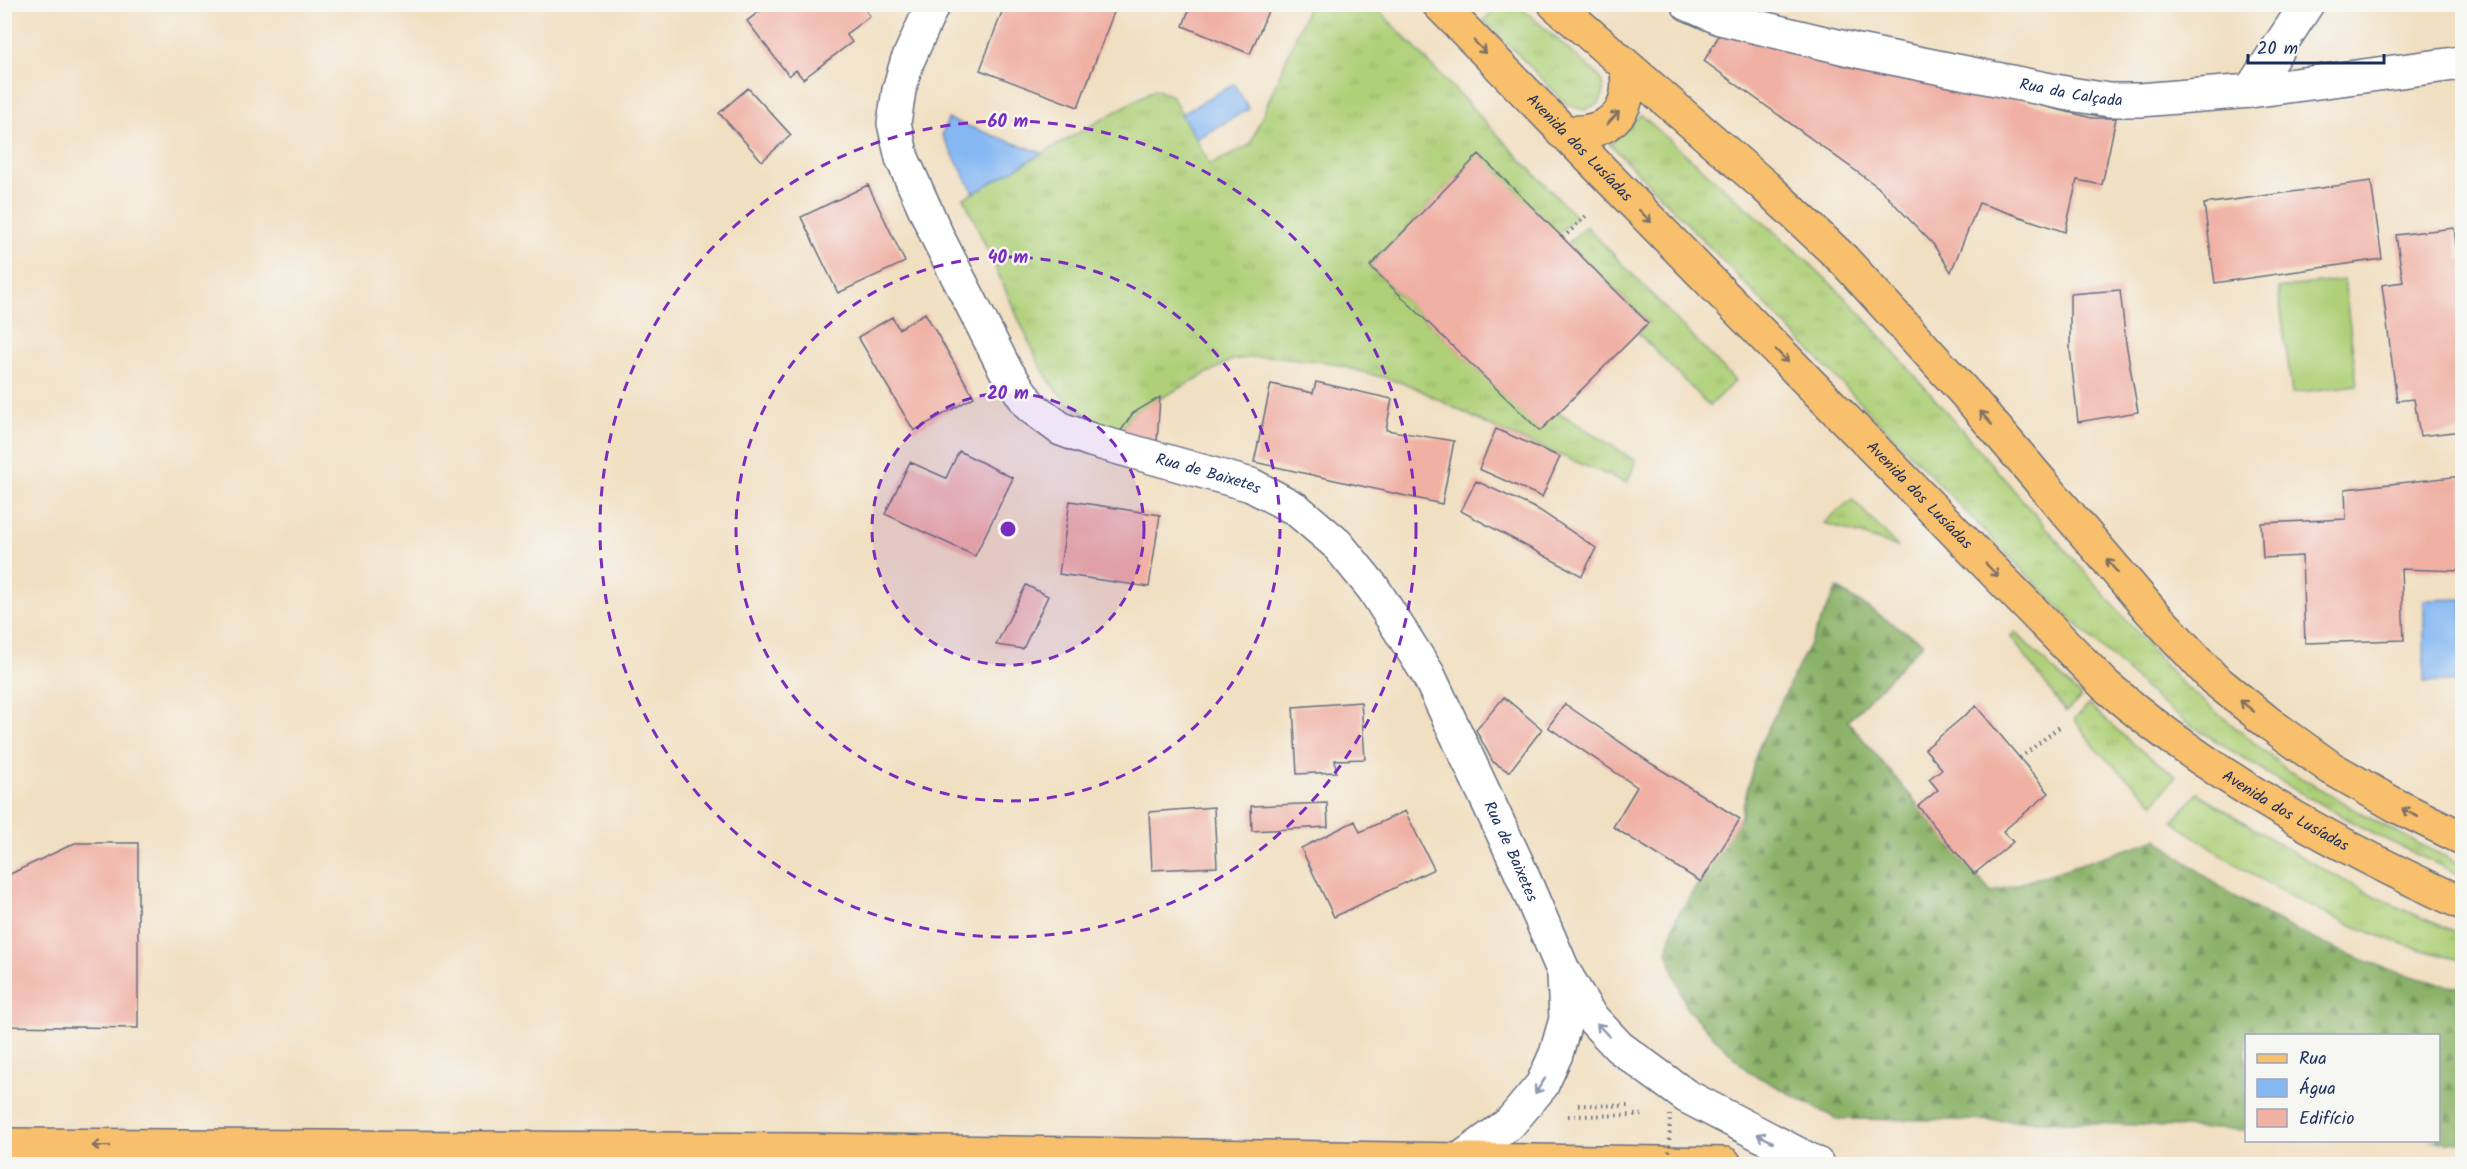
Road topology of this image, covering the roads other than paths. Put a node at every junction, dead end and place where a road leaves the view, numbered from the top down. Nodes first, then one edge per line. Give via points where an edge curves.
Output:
1 (933, 4) edge
2 (1439, 4) edge
3 (1555, 4) edge
4 (1688, 4) edge
5 (2307, 4) edge
6 (2463, 63) edge
7 (1626, 66) junction
8 (2250, 91) junction
9 (1562, 132) junction
10 (2463, 838) edge
11 (2463, 903) edge
12 (1563, 970) junction
13 (4, 1145) edge
14 (1462, 1158) junction
15 (1725, 1164) edge
16 (1817, 1164) edge

1 - 12 street, Rua de Baixetes via 907,62 894,123 902,158 939,240 1005,369 1030,406 1060,429 1251,485 1296,509 1337,544 1373,588 1428,674
2 -> 9 main road, Avenida dos Lusíadas
3 - 7 main road
4 - 8 street, Rua da Calçada via 1720,18 1858,51 2070,94 2140,100
5 - 8 street
6 - 8 street, Rua da Calçada
9 -> 7 main road via 1593,132 1616,118 1627,94
10 -> 7 main road via 2331,768 2214,679 1844,260
9 -> 11 main road, Avenida dos Lusíadas via 2048,629 2131,707 2203,762 2284,810 2383,865
12 -> 14 street, Rua de Baixetes via 1566,1019 1542,1085 1510,1123
16 -> 12 street, Rua de Baixetes via 1686,1096 1655,1075 1619,1047 1590,1016
14 -> 13 main road
14 - 15 main road

